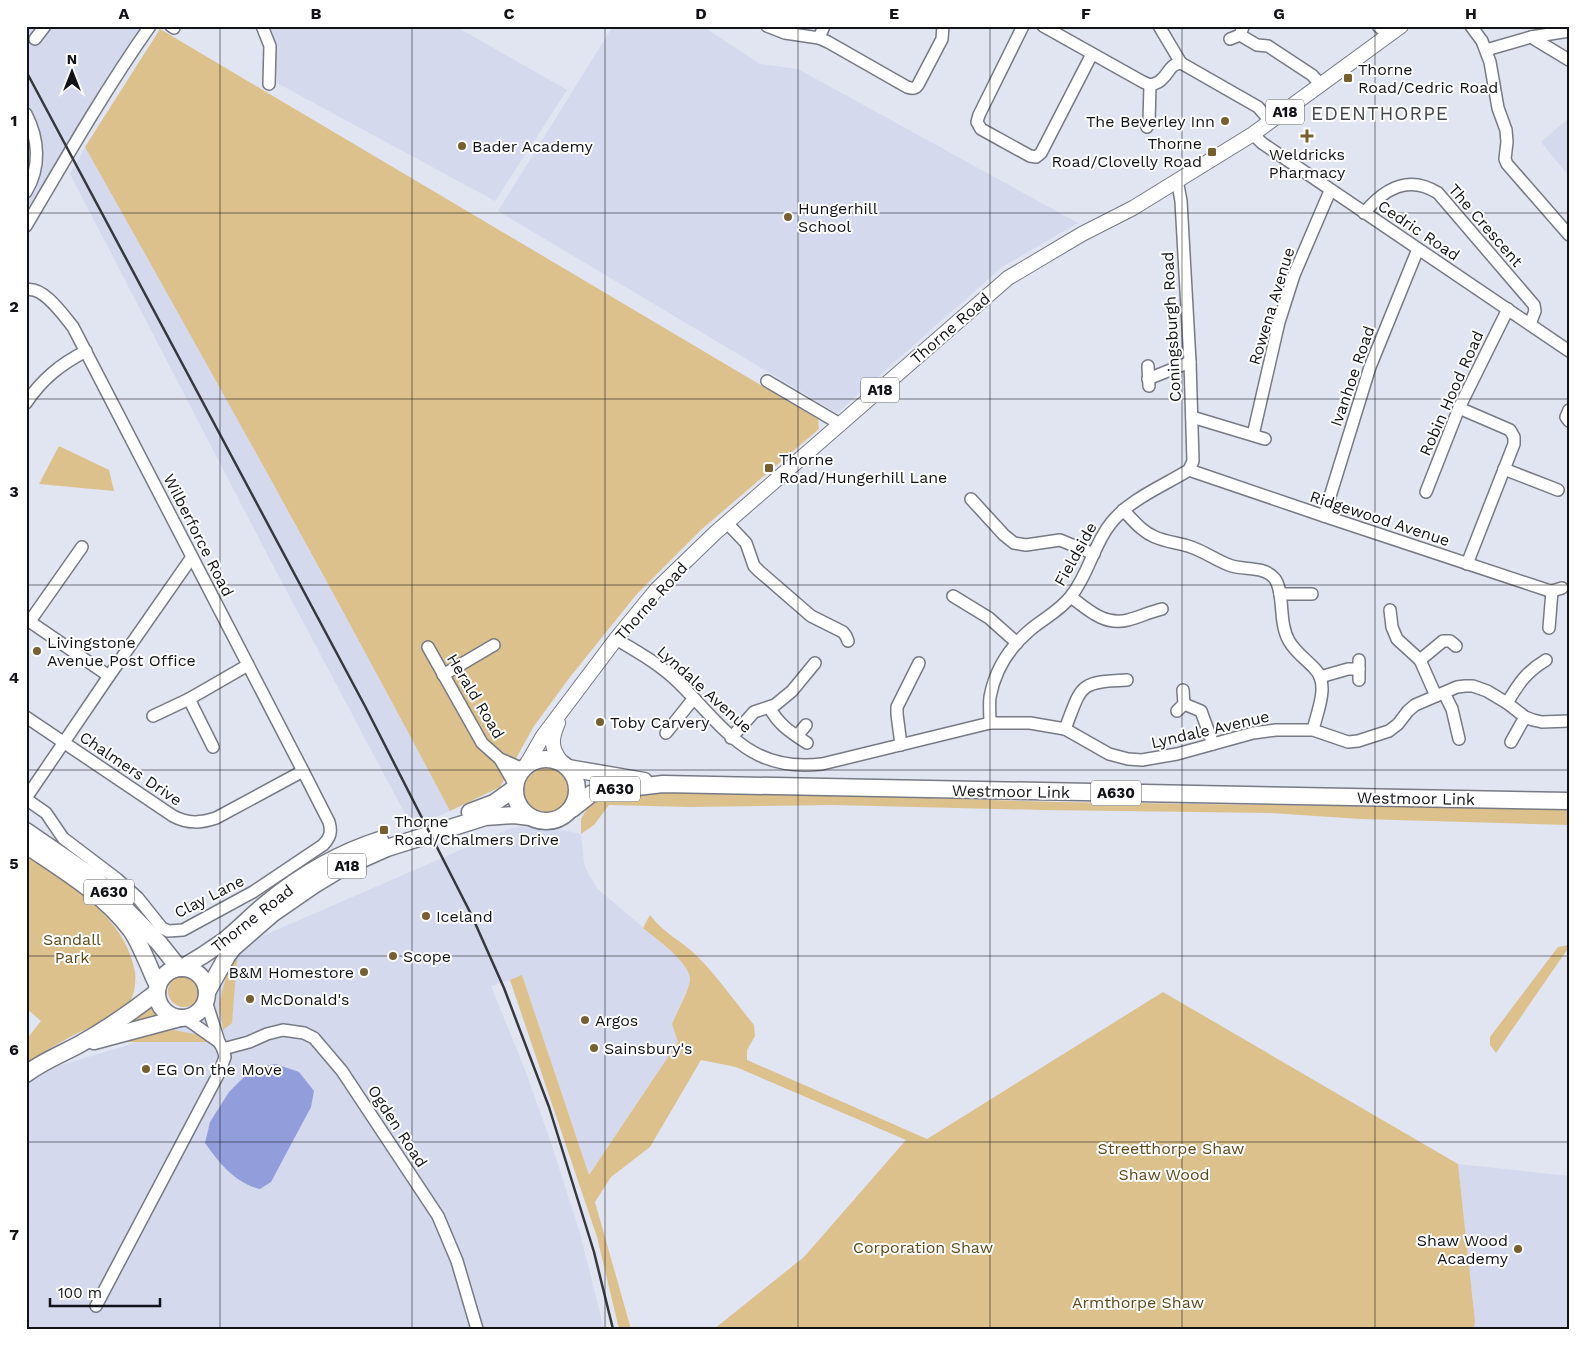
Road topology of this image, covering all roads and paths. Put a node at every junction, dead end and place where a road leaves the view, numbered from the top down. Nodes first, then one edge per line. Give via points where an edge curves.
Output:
1 (44, 26) edge
2 (150, 26) edge
3 (262, 26) edge
4 (767, 26) edge
5 (824, 26) edge
6 (943, 26) edge
7 (1023, 26) edge
8 (1043, 26) edge
9 (1159, 26) edge
10 (1378, 26) edge
11 (1471, 26) edge
12 (1395, 30) edge
13 (1569, 31) edge
14 (1238, 34) edge
15 (1552, 34) junction
16 (818, 38) junction
17 (1531, 38) junction
18 (35, 39) dead end
19 (1550, 49) junction
20 (1486, 50) junction
21 (1092, 54) junction
22 (1569, 60) edge
23 (1181, 63) junction
24 (269, 84) dead end
25 (1150, 85) junction
26 (1321, 85) junction
27 (26, 114) edge
28 (1271, 122) junction
29 (1147, 127) dead end
30 (1253, 134) junction
31 (1176, 181) junction
32 (1330, 191) junction
33 (26, 192) edge
34 (1364, 213) junction
35 (26, 226) edge
36 (1569, 235) edge
37 (1418, 248) junction
38 (26, 290) edge
39 (1508, 309) junction
40 (1530, 324) junction
41 (86, 351) junction
42 (1569, 351) edge
43 (1190, 362) junction
44 (1148, 366) dead end
45 (766, 380) dead end
46 (26, 404) edge
47 (1459, 408) junction
48 (1569, 410) edge
49 (1192, 417) junction
50 (1569, 421) edge
51 (840, 424) junction
52 (1253, 435) junction
53 (1264, 439) dead end
54 (1504, 468) junction
55 (1189, 470) junction
56 (1558, 490) dead end
57 (1426, 492) dead end
58 (969, 496) dead end
59 (1123, 510) junction
60 (1324, 516) junction
61 (727, 523) junction
62 (82, 548) dead end
63 (1094, 554) junction
64 (192, 557) junction
65 (1467, 564) junction
66 (1280, 594) junction
67 (1312, 594) dead end
68 (953, 596) dead end
69 (1070, 597) junction
70 (1162, 609) dead end
71 (1390, 610) dead end
72 (28, 620) edge
73 (1549, 628) dead end
74 (616, 639) junction
75 (848, 641) dead end
76 (1017, 642) junction
77 (494, 645) dead end
78 (1456, 646) dead end
79 (428, 647) dead end
80 (1420, 660) junction
81 (1546, 660) dead end
82 (815, 663) dead end
83 (919, 663) dead end
84 (248, 665) junction
85 (1359, 669) dead end
86 (443, 674) junction
87 (109, 676) junction
88 (1320, 677) junction
89 (1128, 680) dead end
90 (1183, 690) dead end
91 (1440, 695) junction
92 (694, 698) junction
93 (188, 699) junction
94 (1507, 702) junction
95 (769, 707) junction
96 (564, 708) junction
97 (153, 716) dead end
98 (26, 717) edge
99 (1525, 717) junction
100 (1569, 722) edge
101 (990, 723) junction
102 (806, 726) dead end
103 (1065, 729) junction
104 (1313, 730) junction
105 (666, 733) dead end
106 (796, 736) junction
107 (731, 738) junction
108 (1459, 739) dead end
109 (1511, 742) dead end
110 (65, 743) junction
111 (807, 743) dead end
112 (1213, 744) junction
113 (901, 745) junction
114 (212, 747) dead end
115 (500, 759) junction
116 (566, 766) junction
117 (524, 768) junction
118 (303, 771) junction
119 (663, 784) junction
120 (515, 787) junction
121 (26, 798) edge
122 (1569, 801) edge
123 (572, 809) junction
124 (325, 814) joint
125 (530, 817) junction
126 (26, 831) edge
127 (26, 845) edge
128 (180, 968) junction
129 (158, 989) junction
130 (207, 996) junction
131 (182, 1018) junction
132 (80, 1044) junction
133 (221, 1046) junction
134 (26, 1074) edge
135 (96, 1306) dead end
136 (477, 1329) edge

1 - 18 street
2 - 35 street
3 - 24 street via 270,46
4 - 16 street via 785,33
5 - 16 street
6 - 16 street via 942,39 920,83 914,88
7 - 21 street via 977,122 981,129 1030,156 1042,153
8 - 21 street
9 - 23 street
10 - 12 street
11 - 20 street
12 - 26 main road, Thorne Road / A18
13 - 15 street
14 - 26 street via 1257,45 1268,46 1312,75
15 - 17 street
15 - 19 street
17 - 19 street
17 - 20 street
19 - 22 street
20 - 36 street via 1506,130 1505,159
21 - 25 street
23 - 25 street via 1176,63 1163,79
23 - 28 street via 1258,107
25 - 29 street
26 - 28 main road, Thorne Road / A18
27 - 33 street via 35,137 37,154 34,175
28 - 30 main road, Thorne Road / A18
30 - 31 main road, Thorne Road / A18
30 - 32 street, Cedric Road via 1262,144
31 - 43 street, Coningsburgh Road
31 - 51 main road, Thorne Road / A18 via 1008,278
32 - 34 street, Cedric Road
32 - 52 street, Rowena Avenue via 1285,303
34 - 37 street, Cedric Road
34 - 40 street, The Crescent via 1384,193 1403,186 1431,188 1534,306
37 - 39 street, Cedric Road
37 - 60 street, Ivanhoe Road via 1370,367
38 - 41 street, Wilberforce Road via 34,289 44,295 73,327
39 - 40 street, Cedric Road
39 - 47 street, Robin Hood Road
40 - 42 street, Cedric Road
41 - 46 street via 55,369
41 - 64 street, Wilberforce Road
43 - 44 street via 1149,383
43 - 49 street, Coningsburgh Road
45 - 51 street
47 - 54 street via 1510,430 1514,444
47 - 57 street, Robin Hood Road
48 - 50 street via 1566,417
49 - 52 street
49 - 55 street, Coningsburgh Road via 1193,460
51 - 61 main road, Thorne Road / A18
52 - 53 street
54 - 56 street
54 - 65 street
55 - 59 street, Fieldside
55 - 60 street, Ridgewood Avenue
58 - 63 street via 1014,543 1026,545 1060,540
59 - 63 street, Fieldside via 1110,524
59 - 66 street via 1156,538 1194,548 1230,566 1268,574 1274,578
60 - 65 street, Ridgewood Avenue
61 - 74 main road, Thorne Road / A18 via 657,589
61 - 75 street via 746,543 759,571 812,616 843,632
62 - 72 street
63 - 69 street, Fieldside
64 - 84 street, Wilberforce Road
64 - 87 street
65 - 73 street, Ridgewood Avenue via 1557,589
66 - 67 street
66 - 88 street via 1286,636
68 - 76 street via 989,618
69 - 70 street via 1110,621 1127,620
69 - 76 street, Fieldside
71 - 80 street via 1397,639
72 - 87 street
74 - 92 street, Lyndale Avenue via 665,671
74 - 96 main road, Thorne Road / A18
76 - 101 street, Fieldside via 1006,656 993,685
77 - 86 street
78 - 80 street via 1450,641 1443,641
79 - 86 street, Herald Road
80 - 91 street
81 - 94 street via 1530,663
82 - 95 street via 792,691
83 - 113 street via 897,706
84 - 93 street
84 - 118 street, Wilberforce Road
85 - 88 street
86 - 115 street, Herald Road via 482,744
87 - 110 street
88 - 104 street via 1323,688
89 - 103 street via 1099,681 1085,687
90 - 112 street via 1180,708 1201,711
91 - 94 street, Lyndale Avenue via 1457,687 1473,686
91 - 104 street, Lyndale Avenue via 1416,705 1389,731 1358,741 1348,742
91 - 108 street via 1452,709
92 - 105 street
92 - 107 street, Lyndale Avenue
93 - 97 street
93 - 114 street
94 - 99 street, Lyndale Avenue
95 - 106 street via 777,720
95 - 107 street via 749,715
96 - 116 main road, A18 via 552,741 557,756
96 - 117 main road, A18
98 - 110 street, Chalmers Drive
99 - 100 street, Lyndale Avenue via 1542,722
99 - 109 street
101 - 103 street, Lyndale Avenue via 1030,723
101 - 113 street, Lyndale Avenue
102 - 106 street
103 - 112 street, Lyndale Avenue via 1109,754 1128,759 1154,759
104 - 112 street, Lyndale Avenue via 1252,733
106 - 111 street
107 - 113 street, Lyndale Avenue via 762,756 796,765 822,764
110 - 118 street, Chalmers Drive via 173,816 193,823 216,818
110 - 121 street
115 - 117 street, Herald Road
115 - 120 street, Herald Road
116 - 117 highway via 549,759
116 - 119 highway, Westmoor Link / A630
116 - 123 highway, A18 via 577,787
117 - 120 highway, A18
118 - 124 street, Wilberforce Road
119 - 122 highway, Westmoor Link / A630
119 - 123 highway, Westmoor Link / A630 via 591,794
120 - 125 highway via 518,805
120 - 128 highway, Thorne Road / A18 via 484,808 373,842 338,857 270,900 224,941
121 - 124 street, Clay Lane via 46,813 63,838 117,879 168,931 183,930 253,892 323,845 331,829
123 - 125 highway, A18 via 555,821 544,822
125 - 130 highway, Thorne Road / A18 via 485,817 387,848 342,868 272,914 233,948
126 - 128 highway, A630 via 96,879
127 - 129 highway, A630 via 91,890 113,910 132,931
128 - 129 highway via 166,974
128 - 130 highway via 200,974
129 - 131 highway via 164,1009
129 - 132 highway via 131,1012
130 - 131 highway via 198,1012
130 - 133 street
131 - 132 highway
131 - 133 street
132 - 134 highway
133 - 135 street via 225,1057 220,1071
133 - 136 street, Ogden Road via 249,1042 283,1030 314,1038 342,1071 438,1216 457,1261

